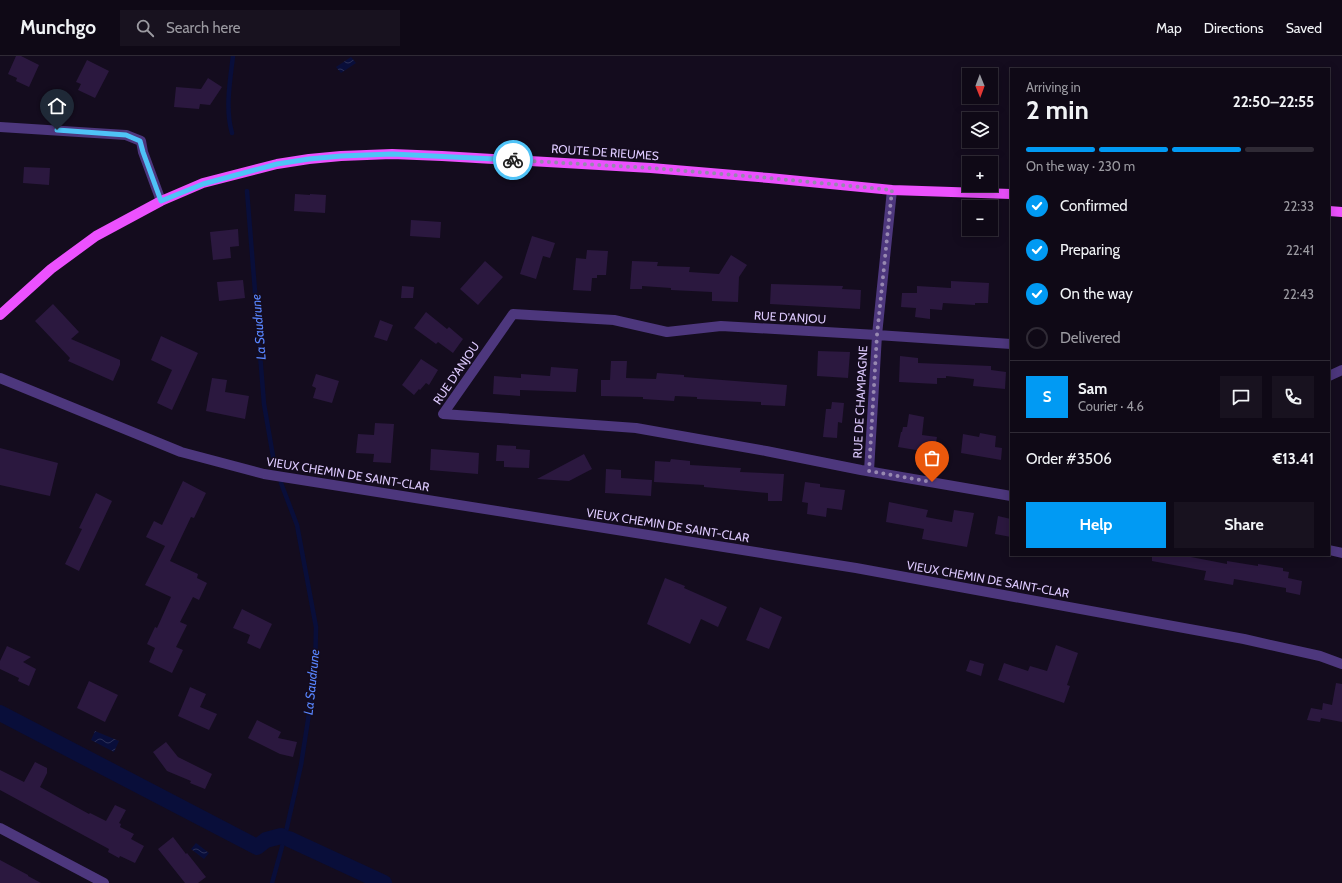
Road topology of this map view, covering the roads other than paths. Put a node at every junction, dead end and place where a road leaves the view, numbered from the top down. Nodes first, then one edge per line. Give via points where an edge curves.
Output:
1 (0, 127) edge
2 (892, 190) junction
3 (1010, 194) edge
4 (161, 201) junction
5 (0, 315) edge
6 (877, 335) junction
7 (1010, 344) edge
8 (1342, 370) edge
9 (1330, 376) edge
10 (0, 378) edge
11 (869, 471) junction
12 (1010, 496) edge
13 (1330, 550) edge
14 (1342, 553) edge
15 (1342, 664) edge
16 (0, 828) edge
17 (104, 883) edge

1 - 4 street via 126,135 136,139 140,141
2 - 3 main road, ROUTE DE RIEUMES
2 - 4 main road, ROUTE DE RIEUMES via 651,168 392,154 341,156 277,164 203,184
2 - 6 street, RUE DE CHAMPAGNE
4 - 5 main road, ROUTE DE RIEUMES via 96,236 51,269
6 - 7 street
6 - 11 street, RUE DE CHAMPAGNE
6 - 11 street, RUE D'ANJOU via 721,326 667,332 614,320 513,314 443,414 636,428
8 - 9 street
10 - 15 street, VIEUX CHEMIN DE SAINT-CLAR via 181,452 264,474 856,568 1244,639 1320,656
11 - 12 street, RUE DE CHAMPAGNE
13 - 14 street
16 - 17 street

